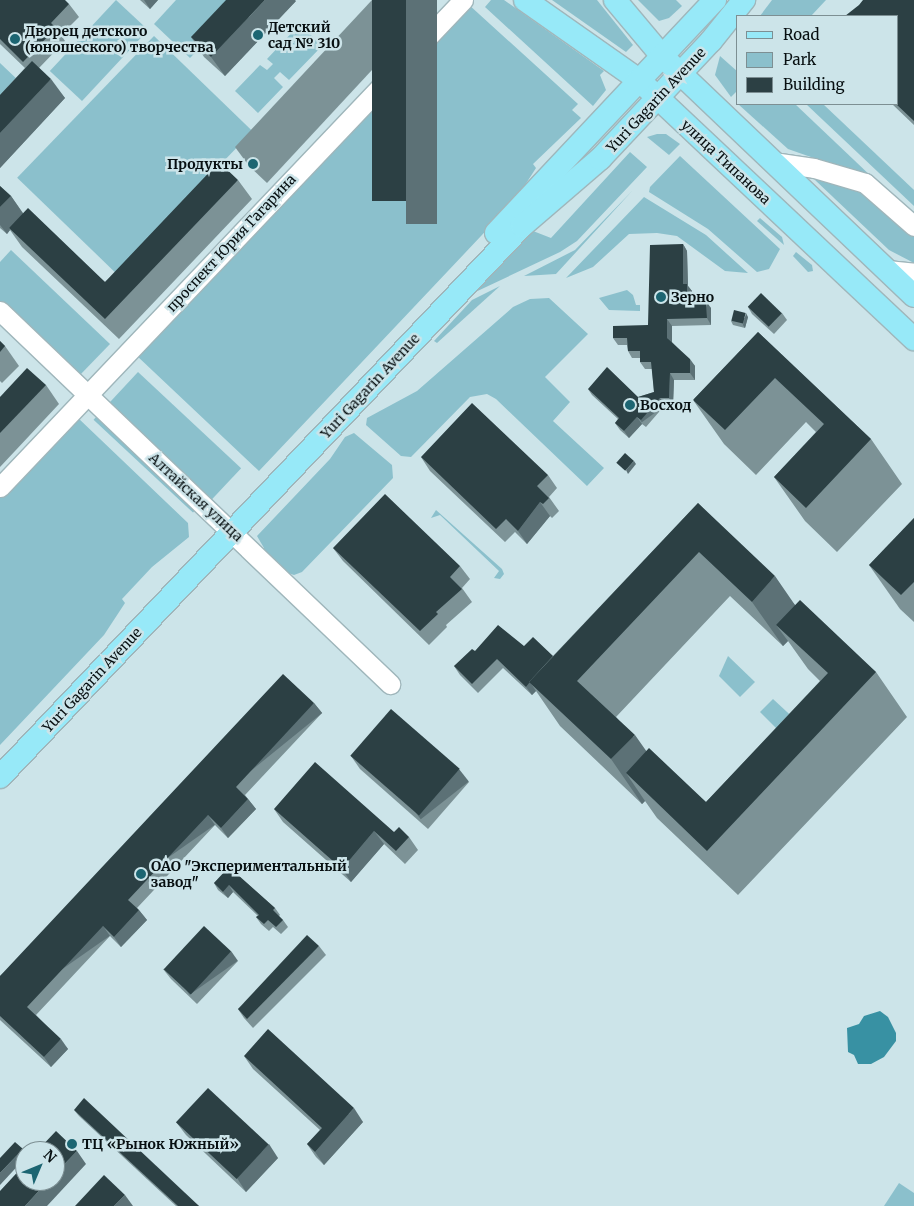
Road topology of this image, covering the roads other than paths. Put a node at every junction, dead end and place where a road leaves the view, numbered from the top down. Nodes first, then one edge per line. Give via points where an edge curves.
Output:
1 (463, 0) edge
2 (525, 0) edge
3 (615, 0) edge
4 (715, 0) edge
5 (744, 0) edge
6 (662, 56) junction
7 (680, 74) junction
8 (639, 80) junction
9 (658, 97) junction
10 (773, 162) junction
11 (914, 226) edge
12 (887, 270) junction
13 (914, 273) edge
14 (914, 296) edge
15 (0, 311) edge
16 (914, 339) edge
17 (88, 394) junction
18 (0, 487) edge
19 (227, 526) junction
20 (390, 684) dead end
21 (0, 756) edge
22 (0, 777) edge

1 - 17 street, проспект Юрия Гагарина
2 - 8 main road, улица Типанова
3 - 6 main road
4 - 6 main road, Yuri Gagarin Avenue
5 - 7 main road, Yuri Gagarin Avenue
6 - 7 main road
6 - 8 main road, Yuri Gagarin Avenue
7 - 9 main road, Yuri Gagarin Avenue
7 - 10 main road
8 - 9 main road, улица Типанова
8 - 19 main road, Yuri Gagarin Avenue
9 - 16 main road, улица Типанова
9 - 19 main road, Yuri Gagarin Avenue via 568,190 522,226
10 - 11 street via 814,168 865,183
10 - 12 main road
12 - 13 street
12 - 14 main road
15 - 17 street, Алтайская улица
17 - 18 street, проспект Юрия Гагарина
17 - 19 street, Алтайская улица
19 - 20 street, Алтайская улица
19 - 21 main road, Yuri Gagarin Avenue
19 - 22 main road, Yuri Gagarin Avenue

